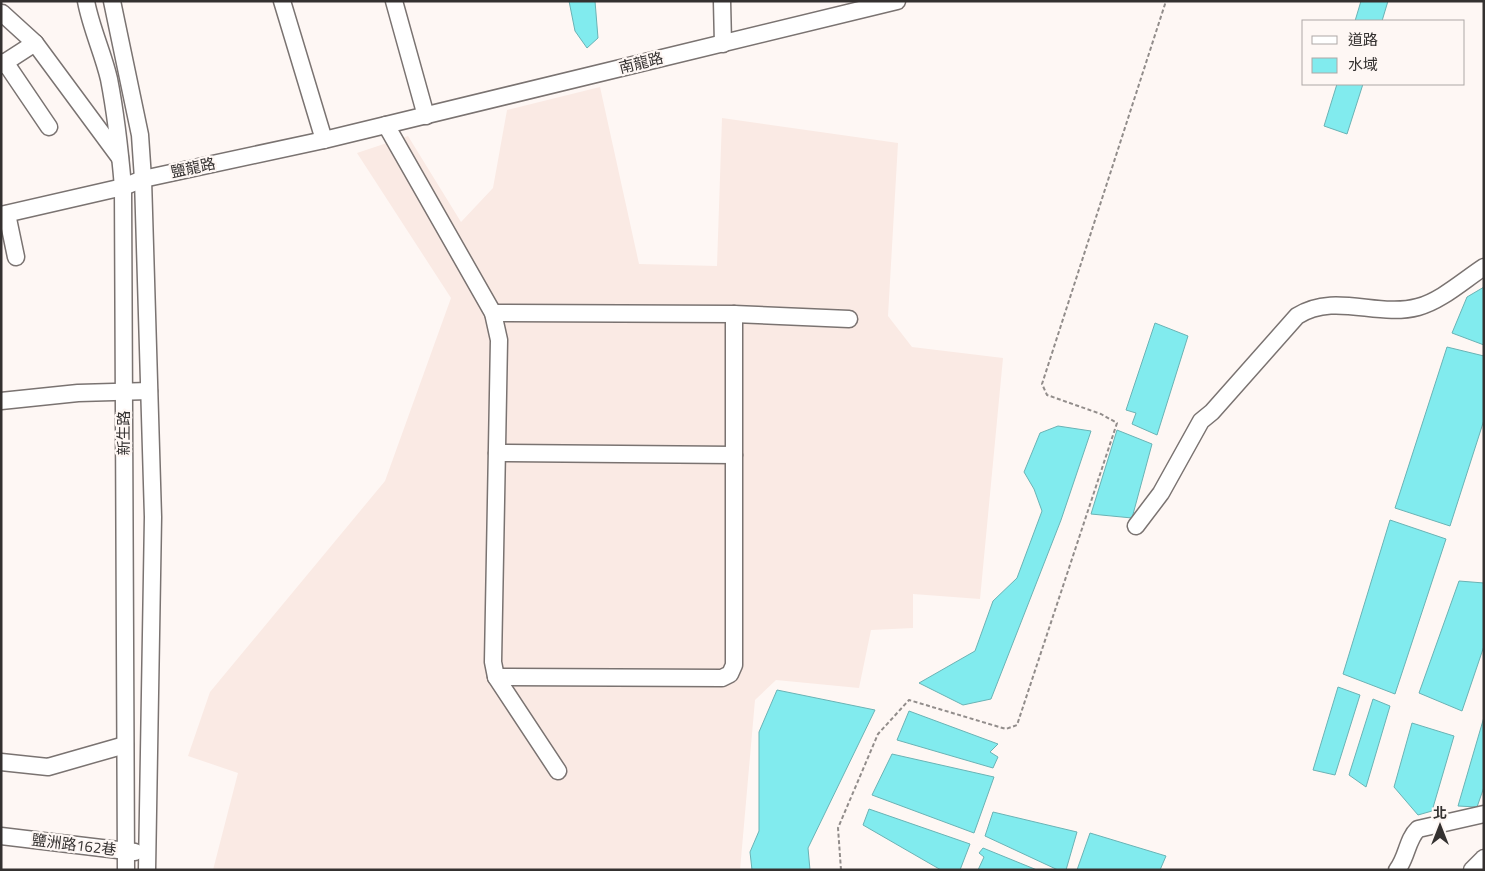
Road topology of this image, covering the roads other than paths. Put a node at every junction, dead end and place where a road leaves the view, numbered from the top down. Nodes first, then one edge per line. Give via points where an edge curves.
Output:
1 (86, 1) edge
2 (112, 1) edge
3 (282, 1) edge
4 (394, 1) edge
5 (722, 1) edge
6 (897, 1) edge
7 (2, 12) edge
8 (36, 43) junction
9 (723, 44) junction
10 (3, 64) edge
11 (426, 116) junction
12 (386, 125) junction
13 (49, 127) dead end
14 (324, 140) junction
15 (121, 160) junction
16 (143, 179) junction
17 (123, 187) junction
18 (4, 214) edge
19 (16, 257) dead end
20 (1484, 267) edge
21 (494, 314) junction
22 (734, 314) junction
23 (849, 319) dead end
24 (124, 391) junction
25 (150, 391) junction
26 (1, 401) edge
27 (497, 453) junction
28 (734, 455) junction
29 (1136, 526) dead end
30 (496, 677) junction
31 (125, 745) junction
32 (1, 762) edge
33 (558, 771) dead end
34 (1484, 814) edge
35 (1, 836) edge
36 (125, 851) junction
37 (146, 853) junction
38 (1484, 858) edge
39 (126, 870) edge
40 (147, 870) edge
41 (1397, 870) edge
42 (1472, 870) edge

1 - 15 street, 新生路 via 108,78
2 - 16 street, 新生路 via 140,135
3 - 14 street
4 - 11 street
5 - 9 street
6 - 9 street, 南龍路
7 - 8 street
8 - 10 street
8 - 15 street
9 - 11 street, 南龍路
10 - 13 street
11 - 12 street, 南龍路
12 - 14 street, 鹽龍路
12 - 21 street
14 - 16 street, 鹽龍路
15 - 17 street, 新生路
16 - 17 street, 鹽龍路
16 - 25 street, 新生路
17 - 18 street, 鹽龍路
17 - 24 street, 新生路
18 - 19 street
20 - 29 street via 1418,308 1330,305 1308,309 1297,316 1201,421 1161,493
21 - 22 street
21 - 27 street via 499,340
22 - 23 street
22 - 28 street
24 - 25 street
24 - 26 street
24 - 31 street, 新生路
25 - 37 street, 新生路 via 153,518
27 - 28 street
27 - 30 street via 493,662
28 - 30 street via 734,665 730,674 722,678
30 - 33 street
31 - 32 street via 48,767
31 - 36 street, 新生路
34 - 41 street via 1418,829 1413,833 1403,863
35 - 36 street, 鹽洲路162巷
36 - 37 street, 鹽洲路162巷
36 - 39 street, 新生路
37 - 40 street, 新生路
38 - 42 street

